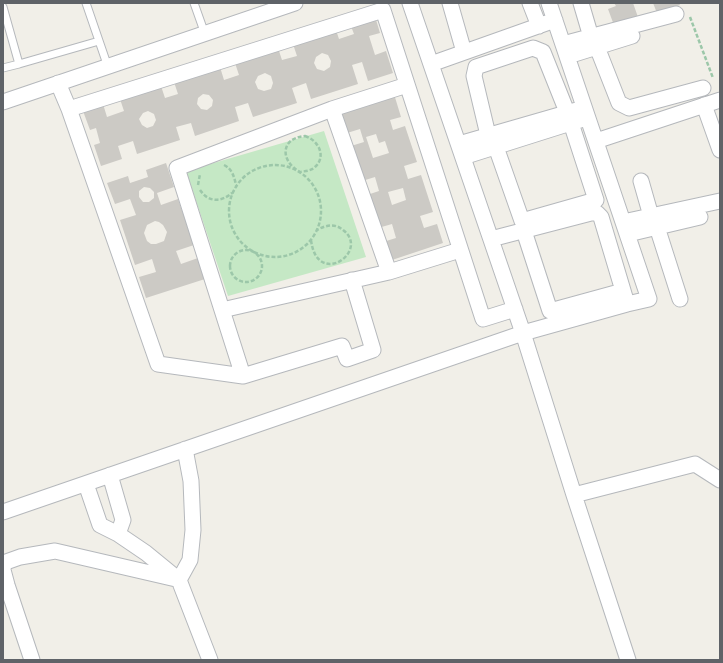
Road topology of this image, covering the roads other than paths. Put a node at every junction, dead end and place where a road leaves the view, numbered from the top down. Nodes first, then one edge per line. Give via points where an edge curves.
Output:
1 (86, 3) edge
2 (194, 3) edge
3 (295, 3) edge
4 (410, 3) edge
5 (450, 3) edge
6 (530, 3) edge
7 (550, 3) edge
8 (581, 3) edge
9 (3, 7) edge
10 (681, 15) road end
11 (555, 20) junction
12 (539, 26) junction
13 (205, 34) junction
14 (99, 41) junction
15 (594, 42) junction
16 (565, 50) junction
17 (464, 52) junction
18 (19, 64) junction
19 (431, 64) junction
20 (108, 67) junction
21 (3, 68) edge
22 (58, 83) junction
23 (407, 85) junction
24 (709, 85) road end
25 (720, 100) edge
26 (3, 102) edge
27 (704, 105) junction
28 (69, 109) junction
29 (332, 109) junction
30 (587, 112) junction
31 (569, 118) junction
32 (492, 141) junction
33 (596, 141) junction
34 (720, 150) edge
35 (461, 151) junction
36 (641, 181) dead end
37 (720, 201) edge
38 (700, 217) dead end
39 (654, 222) junction
40 (626, 228) junction
41 (524, 231) junction
42 (491, 239) junction
43 (460, 250) junction
44 (389, 272) junction
45 (352, 280) junction
46 (625, 298) junction
47 (680, 299) dead end
48 (515, 309) junction
49 (222, 310) junction
50 (523, 333) junction
51 (243, 376) junction
52 (185, 450) junction
53 (110, 475) junction
54 (720, 480) edge
55 (86, 484) junction
56 (574, 494) junction
57 (3, 512) edge
58 (118, 534) junction
59 (3, 568) edge
60 (179, 580) junction
61 (32, 660) edge
62 (210, 660) edge
63 (628, 660) edge

1 - 14 lane
2 - 13 lane
3 - 13 street
4 - 19 street
5 - 17 street
6 - 12 street
7 - 11 street
8 - 15 street
9 - 18 lane
10 - 15 street
11 - 12 street
11 - 16 street
12 - 17 street
13 - 20 street
14 - 18 lane
14 - 20 lane
15 - 16 street
15 - 24 street via 619,104 623,106 629,108
16 - 30 street
17 - 19 street
18 - 21 lane
19 - 35 street
20 - 22 street
22 - 26 street
22 - 28 street
23 - 28 street via 383,10
23 - 29 street
23 - 43 street
25 - 27 street
27 - 33 street
27 - 34 street
28 - 51 street via 158,364
29 - 44 street
29 - 49 street via 177,168
30 - 31 street
30 - 33 street
31 - 32 street
31 - 32 street via 543,52 533,48 476,67 474,76
31 - 32 street via 596,200 522,221
32 - 35 street
33 - 40 street
35 - 42 street
36 - 39 street
37 - 39 street
38 - 39 street
39 - 40 street
39 - 47 street
40 - 46 street via 649,300
41 - 42 street
41 - 46 street via 550,311
41 - 46 street via 597,213 601,217
42 - 48 street
43 - 44 street
43 - 48 street via 483,319
44 - 45 street
45 - 49 street
45 - 51 street via 373,350 347,359 342,346
46 - 50 street
48 - 50 street
49 - 51 street
50 - 52 street
50 - 56 street
52 - 53 street
52 - 60 street via 191,481 194,530 190,560
53 - 55 street
53 - 58 street via 123,520
54 - 56 street via 695,464
55 - 57 street
55 - 58 street via 100,524
56 - 63 street
58 - 60 street
59 - 60 street via 6,562 20,557 55,551
59 - 61 street
60 - 62 street

